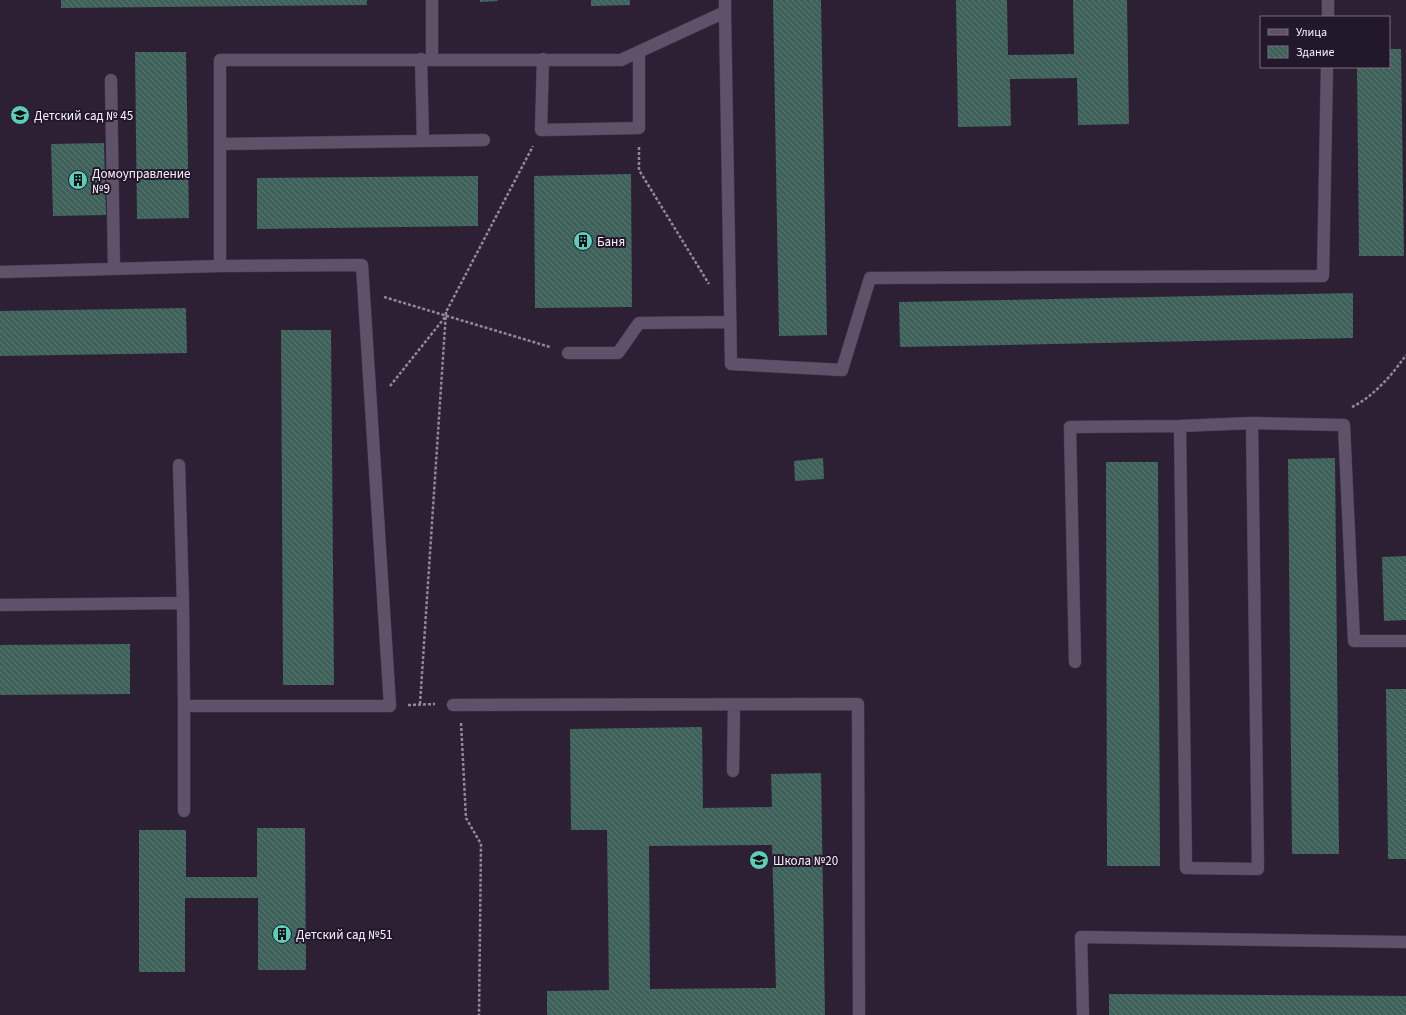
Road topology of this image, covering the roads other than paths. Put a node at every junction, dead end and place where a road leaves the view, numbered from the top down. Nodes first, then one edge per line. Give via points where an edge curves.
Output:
1 (432, 0) edge
2 (1328, 0) edge
3 (725, 6) edge
4 (1328, 16) edge
5 (639, 52) junction
6 (427, 58) junction
7 (543, 59) junction
8 (1327, 68) edge
9 (110, 80) dead end
10 (484, 140) dead end
11 (423, 141) junction
12 (220, 144) junction
13 (220, 266) junction
14 (114, 269) junction
15 (0, 272) edge
16 (730, 319) junction
17 (568, 353) road end
18 (1252, 423) junction
19 (1180, 426) junction
20 (179, 465) dead end
21 (183, 603) junction
22 (0, 605) edge
23 (1406, 641) edge
24 (1075, 662) dead end
25 (453, 705) road end
26 (734, 705) junction
27 (184, 706) junction
28 (733, 771) dead end
29 (184, 811) dead end
30 (1406, 942) edge
31 (859, 1015) edge
32 (1083, 1015) edge

1 - 6 lane
2 - 4 lane
3 - 5 lane
3 - 16 lane
5 - 7 lane via 621,60
5 - 7 lane via 639,128 541,130
6 - 7 lane
6 - 11 lane
6 - 12 lane via 220,60
8 - 16 lane via 1323,276 870,278 842,370 730,364
9 - 14 lane
10 - 11 lane
11 - 12 lane
12 - 13 lane
13 - 14 lane
13 - 27 lane via 362,265 390,706
14 - 15 lane
16 - 17 lane via 639,323 618,353
18 - 19 lane
18 - 19 lane via 1258,869 1186,868
18 - 23 lane via 1344,425 1354,641
19 - 24 lane via 1070,427
20 - 21 lane
21 - 22 lane
21 - 27 lane
25 - 26 lane
26 - 28 lane
26 - 31 lane via 858,704
27 - 29 lane
30 - 32 lane via 1082,937

